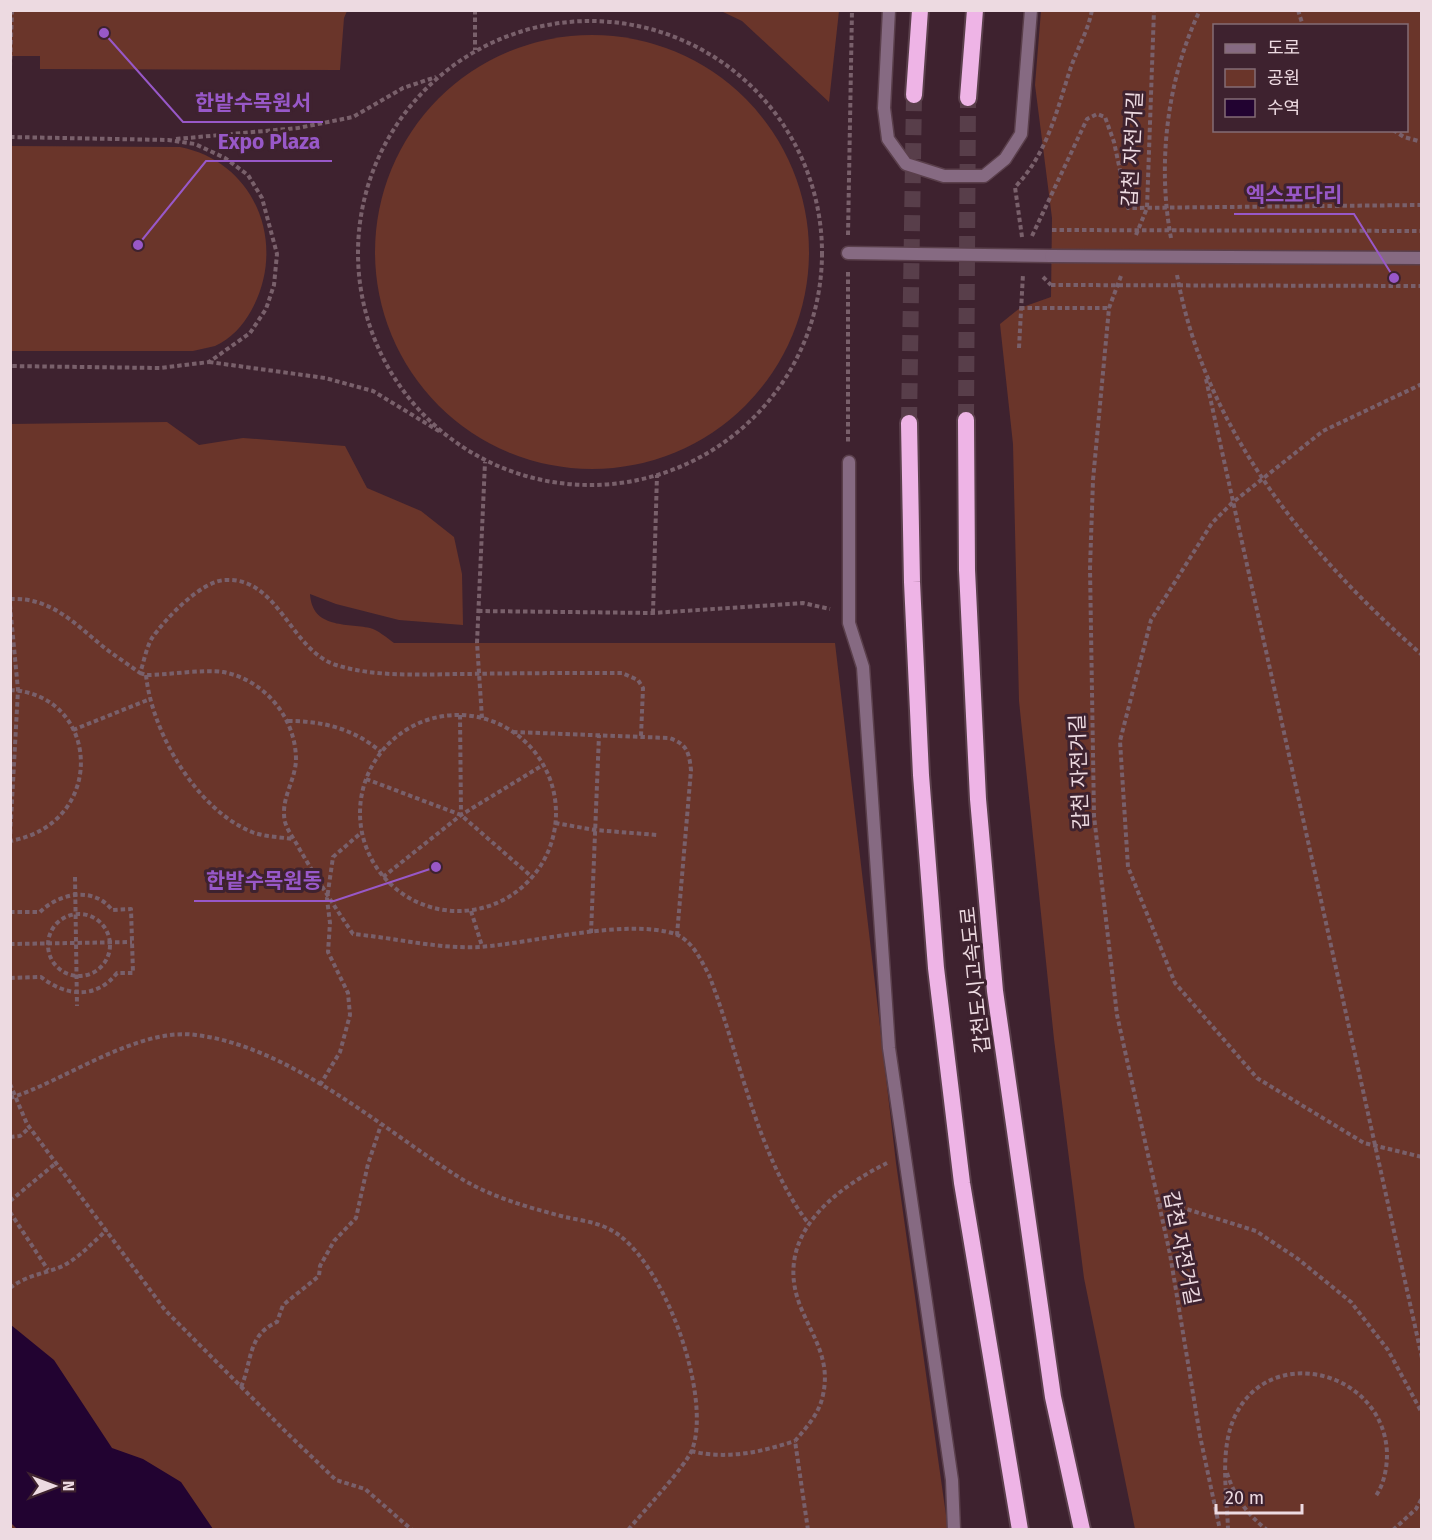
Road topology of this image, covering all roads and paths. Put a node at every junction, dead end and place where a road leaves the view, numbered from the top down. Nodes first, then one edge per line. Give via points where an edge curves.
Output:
1 (12, 10) edge
2 (475, 10) edge
3 (852, 10) edge
4 (889, 10) edge
5 (920, 10) edge
6 (975, 10) edge
7 (1031, 10) edge
8 (1092, 10) edge
9 (1154, 10) edge
10 (1200, 10) edge
11 (475, 50) junction
12 (10, 67) edge
13 (437, 77) junction
14 (914, 95) tunnel mouth
15 (968, 98) tunnel mouth
16 (1398, 132) edge
17 (10, 137) edge
18 (168, 140) junction
19 (1422, 142) edge
20 (1422, 205) edge
21 (1166, 207) junction
22 (1147, 208) junction
23 (1041, 214) dead end
24 (1052, 230) dead end
25 (1422, 231) edge
26 (1134, 242) dead end
27 (1173, 249) dead end
28 (848, 253) junction
29 (1024, 256) junction
30 (1422, 258) edge
31 (1176, 269) dead end
32 (1121, 275) dead end
33 (1051, 285) dead end
34 (1422, 286) edge
35 (1020, 308) junction
36 (1108, 308) junction
37 (1019, 348) dead end
38 (209, 362) junction
39 (10, 366) edge
40 (1206, 379) junction
41 (1422, 384) edge
42 (966, 420) tunnel mouth
43 (909, 423) tunnel mouth
44 (450, 439) junction
45 (485, 462) junction
46 (849, 462) joint
47 (657, 475) junction
48 (1262, 480) junction
49 (1232, 503) junction
50 (10, 599) edge
51 (10, 605) edge
52 (478, 611) junction
53 (653, 613) junction
54 (849, 623) junction
55 (1422, 655) edge
56 (140, 673) junction
57 (478, 673) junction
58 (146, 675) junction
59 (10, 690) edge
60 (18, 690) junction
61 (150, 699) junction
62 (460, 715) junction
63 (482, 718) junction
64 (288, 721) junction
65 (73, 730) junction
66 (512, 732) junction
67 (599, 735) junction
68 (641, 736) junction
69 (381, 752) junction
70 (543, 765) junction
71 (366, 779) junction
72 (461, 815) junction
73 (555, 823) junction
74 (595, 830) junction
75 (362, 832) junction
76 (657, 835) dead end
77 (10, 839) edge
78 (294, 839) junction
79 (75, 877) dead end
80 (383, 877) junction
81 (532, 877) junction
82 (76, 894) junction
83 (327, 899) junction
84 (471, 911) junction
85 (10, 912) edge
86 (76, 914) junction
87 (591, 933) junction
88 (677, 934) junction
89 (110, 942) junction
90 (132, 942) junction
91 (76, 943) junction
92 (10, 944) edge
93 (48, 944) junction
94 (482, 946) junction
95 (76, 977) junction
96 (10, 978) edge
97 (77, 993) junction
98 (77, 1006) dead end
99 (10, 1084) edge
100 (320, 1085) junction
101 (17, 1096) junction
102 (10, 1098) edge
103 (381, 1125) junction
104 (29, 1128) junction
105 (10, 1137) edge
106 (1374, 1146) junction
107 (902, 1147) junction
108 (1422, 1157) edge
109 (56, 1163) junction
110 (10, 1201) edge
111 (1158, 1205) junction
112 (10, 1212) edge
113 (808, 1223) junction
114 (106, 1230) junction
115 (48, 1270) junction
116 (10, 1288) edge
117 (1422, 1358) edge
118 (241, 1387) junction
119 (1422, 1413) edge
120 (795, 1441) junction
121 (691, 1451) junction
122 (1226, 1468) junction
123 (1375, 1497) dead end
124 (1422, 1498) edge
125 (412, 1530) edge
126 (628, 1530) edge
127 (808, 1530) edge
128 (954, 1530) edge
129 (1020, 1530) edge
130 (1082, 1530) edge
131 (1220, 1530) edge
132 (1228, 1530) edge
133 (1267, 1530) edge
134 (1393, 1530) edge

1 - 12 path
2 - 11 path
3 - 28 path
4 - 7 street via 884,108 888,139 906,164 944,176 984,176 1005,159 1021,134
5 - 14 highway
6 - 15 highway
8 - 29 path via 1050,135 1029,172 1015,187
9 - 22 path, 갑천 자전거길
10 - 21 path via 1173,92 1164,164
11 - 13 path
11 - 47 path via 515,32 565,21 627,22 685,40 737,71 781,121 812,185 822,254 815,309 795,363 763,408 720,446
13 - 18 path via 403,88 353,117 298,128
13 - 44 path via 403,114 378,157 364,197 358,250 361,294 378,347 406,395
16 - 19 path
17 - 18 path
18 - 38 path via 195,144 225,158 248,175 262,198 277,254 274,285 266,309 250,333
20 - 21 path
21 - 22 path
21 - 27 path
22 - 23 path via 1128,208 1114,142 1105,117 1097,114 1087,119
22 - 26 path, 갑천 자전거길
24 - 25 path, bridge
28 - 29 street
28 - 46 path
29 - 30 street, bridge
29 - 35 path
31 - 40 path
32 - 36 path, 갑천 자전거길
33 - 34 path, bridge
35 - 36 path
35 - 37 path
36 - 111 path, 갑천 자전거길 via 1093,480 1090,567 1094,816 1117,1015
38 - 39 path via 160,368
38 - 44 path via 325,378 373,391
40 - 48 path
40 - 49 path
41 - 48 path via 1323,431
42 - 130 highway, 갑천도시고속도로 via 967,570 978,799 995,991 1053,1397
43 - 129 highway, 갑천도시고속도로 via 921,775 936,968 962,1183
44 - 45 path
45 - 47 path via 549,482 610,485
45 - 52 path
46 - 54 street
47 - 53 path
48 - 49 path
48 - 55 path via 1320,556
49 - 106 path
49 - 106 path via 1212,523 1151,620 1119,741 1128,867 1175,983 1257,1078
50 - 56 path via 29,599 69,617
51 - 60 path
52 - 53 path
52 - 57 path
53 - 54 path via 803,603 836,611
54 - 107 street via 863,667 889,1048
56 - 57 path via 152,639 190,598 211,582 237,580 261,592 307,647 334,664 392,673
56 - 58 path
57 - 63 path
57 - 68 path via 631,676 643,688
58 - 61 path
58 - 64 path via 223,672 262,691
59 - 60 path
60 - 65 path via 50,704
60 - 77 path
61 - 65 path
61 - 78 path via 170,748 208,804 254,833
62 - 63 path
62 - 69 path via 442,716 408,728
62 - 72 path
63 - 66 path
64 - 69 path via 321,721 362,735
64 - 78 path via 296,762 284,810
65 - 77 path via 82,763 71,803 42,832
66 - 67 path
66 - 70 path
67 - 68 path
67 - 74 path
68 - 88 path via 681,742 690,756
69 - 71 path
70 - 72 path
70 - 73 path via 553,793
71 - 72 path
71 - 75 path via 361,805
72 - 80 path
72 - 81 path
73 - 74 path
73 - 81 path via 548,851
74 - 76 path
74 - 87 path
75 - 80 path via 366,848
75 - 83 path via 333,857
78 - 83 path
79 - 82 path
80 - 84 path via 423,905
81 - 84 path via 505,899
82 - 85 path via 62,897 40,912
82 - 86 path
82 - 90 path via 99,899 112,909 131,909
83 - 94 path via 353,934 451,948
83 - 100 path via 328,952 350,1003 343,1046
84 - 94 path
86 - 89 path via 94,917
86 - 91 path
86 - 93 path via 55,925
87 - 88 path via 658,930
87 - 94 path
88 - 113 path via 696,951 709,975 789,1199
89 - 90 path
89 - 91 path
89 - 95 path via 103,965 91,974
90 - 97 path via 133,974 117,973 99,988
91 - 93 path
91 - 95 path
92 - 93 path
93 - 95 path via 55,966
95 - 97 path
96 - 97 path via 41,976 54,987
97 - 98 path
99 - 101 path
100 - 101 path via 256,1049 193,1034 124,1048
100 - 103 path
101 - 102 path
101 - 104 path
103 - 118 path via 356,1218 334,1241 320,1266 320,1276 283,1305 277,1322 256,1338
103 - 121 path via 483,1191 609,1228 635,1248 658,1284 688,1358 695,1430
104 - 105 path via 20,1136
104 - 109 path
106 - 108 path
106 - 117 path
107 - 113 path via 894,1160 846,1189
107 - 128 street via 952,1479
109 - 110 path
109 - 114 path
111 - 119 path via 1174,1204 1256,1232 1298,1259 1351,1302 1388,1350
111 - 131 path, 갑천 자전거길
112 - 115 path
113 - 120 path via 796,1250 795,1291 821,1349 825,1387 822,1402
114 - 115 path via 73,1259
114 - 118 path via 165,1310
115 - 116 path
118 - 125 path via 336,1479 365,1489
120 - 121 path via 727,1456
120 - 127 path
121 - 126 path
122 - 123 path via 1227,1442 1235,1416 1248,1397 1269,1382 1292,1374 1318,1373 1342,1381 1363,1395 1378,1416 1387,1440 1387,1466
122 - 132 path
122 - 133 path via 1233,1491 1247,1513
124 - 134 path

